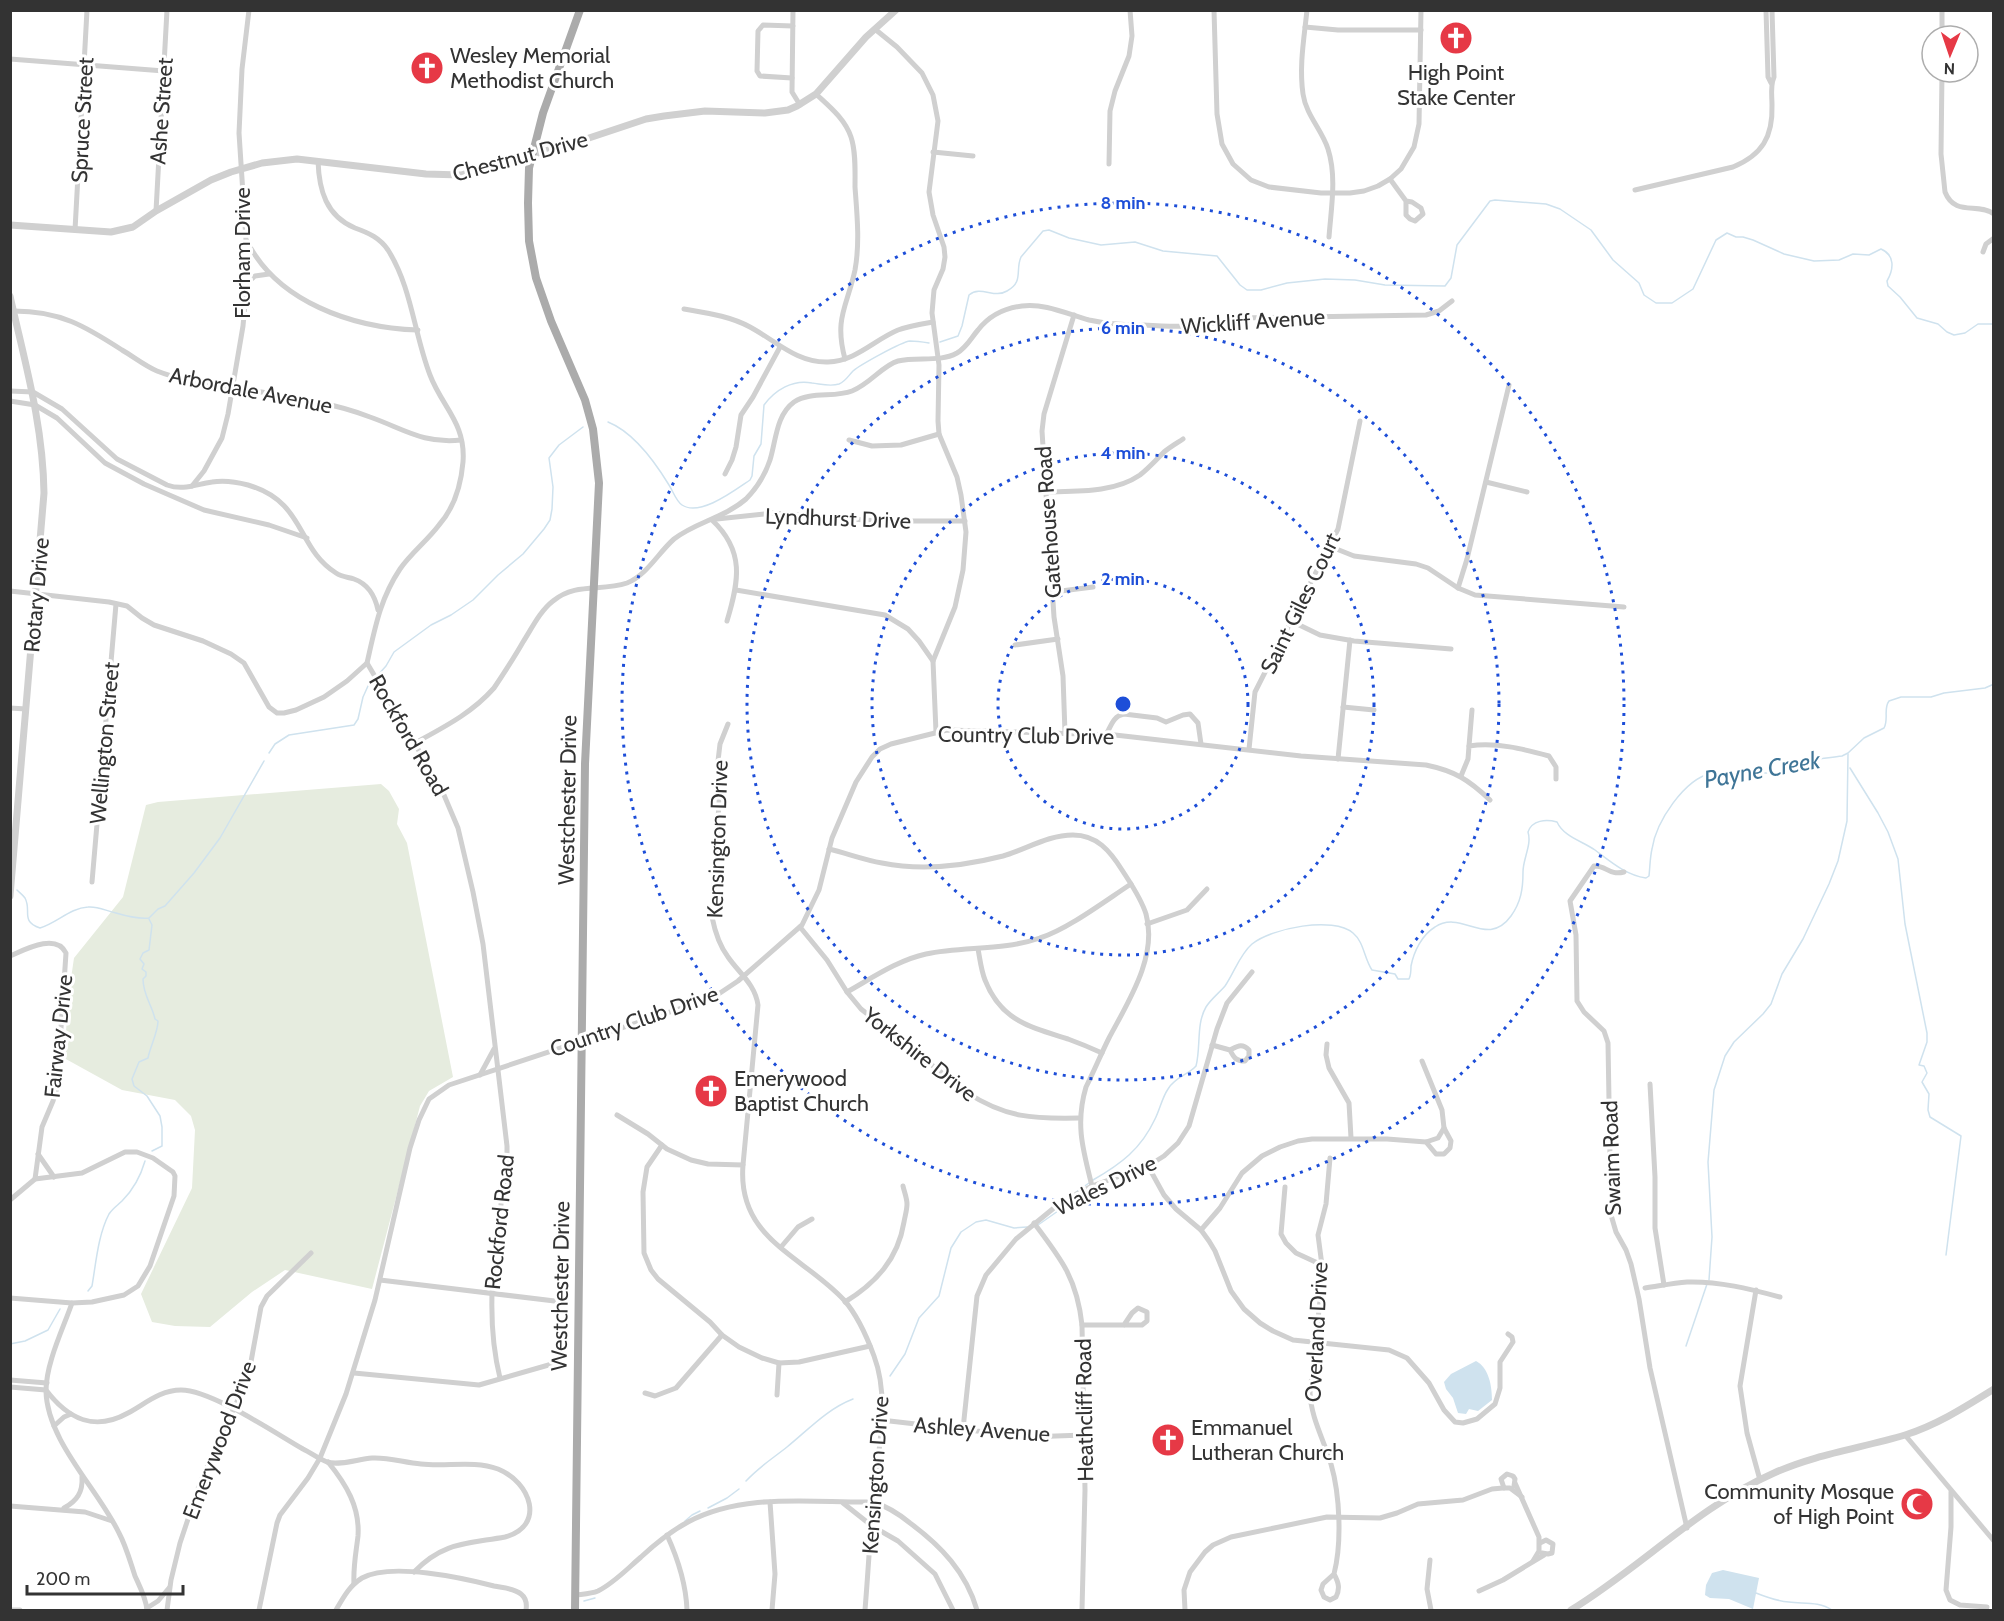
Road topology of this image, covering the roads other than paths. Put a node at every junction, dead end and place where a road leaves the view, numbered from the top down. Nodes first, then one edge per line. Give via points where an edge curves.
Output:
1 (87, 10) edge
2 (167, 10) edge
3 (249, 10) edge
4 (580, 10) edge
5 (793, 10) edge
6 (897, 10) edge
7 (1130, 10) edge
8 (1214, 10) edge
9 (1307, 10) edge
10 (1421, 10) edge
11 (1766, 10) edge
12 (1772, 10) edge
13 (793, 26) junction
14 (1305, 27) junction
15 (876, 30) junction
16 (1421, 30) junction
17 (10, 59) edge
18 (85, 64) junction
19 (164, 71) junction
20 (792, 78) junction
21 (1771, 83) junction
22 (1942, 84) edge
23 (816, 94) junction
24 (800, 105) junction
25 (933, 152) junction
26 (532, 154) junction
27 (973, 156) dead end
28 (318, 161) junction
29 (1109, 164) dead end
30 (240, 169) junction
31 (1390, 179) junction
32 (1635, 190) dead end
33 (1332, 193) junction
34 (1406, 201) dead end
35 (156, 211) junction
36 (1994, 214) edge
37 (10, 225) edge
38 (75, 230) junction
39 (1329, 237) dead end
40 (1994, 238) edge
41 (246, 240) junction
42 (1983, 252) dead end
43 (269, 274) junction
44 (246, 284) junction
45 (10, 296) edge
46 (1452, 301) dead end
47 (684, 309) dead end
48 (14, 311) junction
49 (1074, 315) junction
50 (933, 322) junction
51 (418, 330) junction
52 (780, 347) junction
53 (938, 358) junction
54 (845, 359) junction
55 (1509, 385) dead end
56 (233, 387) junction
57 (10, 391) edge
58 (33, 392) junction
59 (10, 401) edge
60 (35, 405) junction
61 (1360, 421) dead end
62 (939, 434) junction
63 (1183, 439) dead end
64 (461, 440) junction
65 (849, 440) dead end
66 (725, 474) dead end
67 (1486, 482) junction
68 (167, 485) junction
69 (192, 486) junction
70 (1045, 492) junction
71 (1527, 492) dead end
72 (165, 494) junction
73 (712, 520) junction
74 (965, 521) junction
75 (307, 538) junction
76 (1329, 546) junction
77 (1093, 587) dead end
78 (593, 588) junction
79 (1458, 588) junction
80 (736, 590) junction
81 (10, 591) edge
82 (1053, 592) junction
83 (36, 594) junction
84 (116, 604) junction
85 (1624, 607) dead end
86 (379, 611) junction
87 (727, 621) dead end
88 (1291, 621) junction
89 (1058, 639) junction
90 (1350, 640) junction
91 (1016, 645) dead end
92 (1451, 649) dead end
93 (933, 661) junction
94 (367, 663) junction
95 (1343, 707) junction
96 (10, 708) edge
97 (26, 709) junction
98 (1374, 710) dead end
99 (1472, 710) dead end
100 (728, 724) dead end
101 (936, 732) junction
102 (1065, 733) junction
103 (1106, 735) junction
104 (415, 743) junction
105 (1201, 744) junction
106 (1469, 746) junction
107 (1249, 749) junction
108 (1338, 759) junction
109 (1461, 776) junction
110 (1557, 779) dead end
111 (1490, 800) dead end
112 (829, 849) junction
113 (1624, 872) dead end
114 (92, 882) dead end
115 (1131, 884) junction
116 (1207, 889) dead end
117 (11, 895) edge
118 (1147, 924) junction
119 (800, 927) junction
120 (978, 949) junction
121 (10, 956) edge
122 (1252, 972) dead end
123 (744, 976) junction
124 (847, 992) junction
125 (581, 1041) junction
126 (1327, 1044) dead end
127 (1212, 1045) junction
128 (495, 1048) junction
129 (1230, 1050) dead end
130 (1102, 1053) junction
131 (1422, 1061) dead end
132 (497, 1069) junction
133 (480, 1074) junction
134 (1650, 1084) dead end
135 (616, 1115) dead end
136 (1079, 1118) junction
137 (1444, 1128) junction
138 (1351, 1138) junction
139 (1426, 1142) junction
140 (662, 1145) junction
141 (38, 1154) junction
142 (1330, 1158) dead end
143 (743, 1165) junction
144 (1148, 1166) junction
145 (54, 1178) junction
146 (35, 1179) junction
147 (903, 1186) dead end
148 (1092, 1186) junction
149 (1285, 1187) dead end
150 (10, 1200) edge
151 (812, 1219) dead end
152 (1034, 1223) junction
153 (1201, 1230) junction
154 (781, 1247) junction
155 (311, 1253) dead end
156 (1322, 1266) junction
157 (380, 1280) junction
158 (1665, 1285) junction
159 (1645, 1288) dead end
160 (1756, 1290) junction
161 (491, 1293) junction
162 (1780, 1297) dead end
163 (10, 1298) edge
164 (563, 1302) dead end
165 (845, 1302) junction
166 (72, 1303) junction
167 (1082, 1325) junction
168 (1124, 1325) dead end
169 (1508, 1334) dead end
170 (722, 1335) junction
171 (1316, 1343) junction
172 (870, 1346) junction
173 (560, 1362) dead end
174 (779, 1363) junction
175 (354, 1374) junction
176 (500, 1378) junction
177 (10, 1380) edge
178 (47, 1386) junction
179 (10, 1387) edge
180 (1994, 1389) edge
181 (645, 1393) dead end
182 (777, 1395) dead end
183 (233, 1409) junction
184 (71, 1414) junction
185 (881, 1420) junction
186 (54, 1426) junction
187 (963, 1429) junction
188 (1084, 1435) junction
189 (1905, 1435) junction
190 (320, 1458) junction
191 (328, 1462) junction
192 (81, 1474) junction
193 (1760, 1480) junction
194 (1515, 1484) junction
195 (1505, 1486) junction
196 (1951, 1492) junction
197 (1522, 1497) junction
198 (770, 1502) junction
199 (873, 1502) junction
200 (841, 1503) junction
201 (10, 1506) edge
202 (63, 1509) junction
203 (1339, 1516) junction
204 (113, 1522) junction
205 (872, 1526) junction
206 (1687, 1528) junction
207 (667, 1535) junction
208 (1994, 1541) edge
209 (1543, 1542) junction
210 (1542, 1553) junction
211 (1430, 1560) dead end
212 (414, 1572) junction
213 (1334, 1575) junction
214 (354, 1584) junction
215 (170, 1587) junction
216 (1479, 1591) dead end
217 (575, 1595) junction
218 (1584, 1607) edge
219 (1987, 1607) dead end
220 (147, 1609) edge
221 (10, 1610) edge
222 (20, 1611) edge
223 (167, 1611) edge
224 (259, 1611) edge
225 (336, 1611) edge
226 (526, 1611) edge
227 (575, 1611) edge
228 (687, 1611) edge
229 (772, 1611) edge
230 (866, 1611) edge
231 (953, 1611) edge
232 (978, 1611) edge
233 (1082, 1611) edge
234 (1185, 1611) edge
235 (1431, 1611) edge
236 (1571, 1611) edge

1 - 18 street, Spruce Street
2 - 19 street, Ashe Street
3 - 30 street, Florham Drive via 242,69
4 - 26 main road, Westchester Drive
5 - 13 street
6 - 15 street, Chestnut Drive
7 - 29 street via 1129,56 1110,111
8 - 33 street via 1217,114 1220,137 1229,159 1262,185
9 - 14 street
10 - 16 street
11 - 21 street
12 - 21 street
13 - 20 street
13 - 20 street via 763,26 758,31 757,71 760,76
14 - 16 street
14 - 33 street via 1303,97 1327,147 1333,172
15 - 23 street, Chestnut Drive
15 - 25 street via 897,47 929,84 938,121
16 - 31 street via 1418,133 1409,158
17 - 18 street
18 - 19 street
18 - 38 street, Spruce Street
19 - 35 street, Ashe Street
20 - 24 street via 792,92
21 - 32 street via 1770,130 1765,143 1752,157 1732,167
22 - 36 street via 1941,154 1946,197 1958,207
23 - 24 street, Chestnut Drive
23 - 54 street via 842,119 854,154 858,253 841,319
24 - 26 street, Chestnut Drive via 776,112 705,111 646,119
25 - 27 street
25 - 50 street via 930,198 945,257 934,290
26 - 28 street, Chestnut Drive via 448,176
26 - 78 main road, Westchester Drive via 529,241 536,278 550,321 585,400 598,457
28 - 30 street, Chestnut Drive via 278,160
28 - 51 street, Rockford Road via 320,188 330,209 346,223 374,236 388,251
30 - 35 street, Chestnut Drive via 191,190
30 - 41 street, Florham Drive
31 - 33 street via 1364,191
31 - 34 street
33 - 39 street
35 - 38 street, Chestnut Drive via 123,230
37 - 38 street, Chestnut Drive
40 - 42 street
41 - 43 street
41 - 44 street, Florham Drive
43 - 44 street via 255,276
43 - 51 street via 303,299 342,316 374,326
44 - 56 street, Florham Drive
45 - 48 street, Rotary Drive
46 - 49 street, Wickliff Avenue via 1426,315 1234,318 1192,327 1110,324
47 - 52 street via 716,314 749,327
48 - 56 street, Arbordale Avenue via 65,318 175,378
48 - 58 street, Rotary Drive
49 - 53 street, Wickliff Avenue via 1038,306 1007,309 993,315 961,350
49 - 70 street, Gatehouse Road via 1044,414
50 - 53 street
50 - 54 street via 898,330
51 - 64 street, Rockford Road via 429,374 451,411
52 - 54 street via 812,361
52 - 66 street via 741,415 736,447
53 - 62 street
53 - 73 street, Wickliff Avenue via 897,361 852,391 807,397 793,404 781,418 760,481 746,499
55 - 67 street
56 - 64 street, Arbordale Avenue via 337,406 421,438
56 - 69 street, Florham Drive via 222,438
57 - 58 street
58 - 60 street, Rotary Drive
58 - 68 street via 62,409 117,459
59 - 60 street
60 - 72 street via 57,418 105,463
60 - 83 street, Rotary Drive via 43,471
61 - 76 street, Saint Giles Court via 1338,529
62 - 65 street via 901,445 872,446
62 - 74 street via 957,477
63 - 70 street via 1140,475 1117,486
64 - 86 street, Rockford Road via 461,476 451,507 399,571
67 - 71 street
67 - 79 street
68 - 69 street
68 - 72 street
69 - 75 street via 226,481 258,488 286,507
70 - 82 street, Gatehouse Road
72 - 75 street via 204,510
73 - 74 street, Lyndhurst Drive via 773,513 878,521
73 - 78 street, Wickliff Avenue via 676,538 628,582
73 - 80 street via 734,551
74 - 93 street via 960,588
75 - 86 street via 336,573 366,586
76 - 79 street via 1354,556 1416,564
76 - 88 street, Saint Giles Court
77 - 82 street
78 - 104 street, Wickliff Avenue via 576,588 552,602 485,698
78 - 125 main road, Westchester Drive via 585,764
79 - 85 street via 1475,595
80 - 87 street
80 - 93 street via 885,615 908,629
81 - 83 street
82 - 89 street, Gatehouse Road
83 - 84 street
83 - 97 street, Rotary Drive
84 - 94 street via 127,606 154,625 203,641 239,659 249,669 269,707 277,713 296,710 324,697
84 - 114 street, Wellington Street
86 - 94 street, Rockford Road
88 - 90 street via 1320,635
88 - 107 street, Saint Giles Court via 1255,693
89 - 91 street
89 - 102 street, Gatehouse Road
90 - 92 street
90 - 95 street
93 - 101 street
94 - 104 street, Rockford Road
95 - 98 street
95 - 108 street
96 - 97 street
97 - 117 street, Rotary Drive
99 - 106 street
100 - 123 street, Kensington Drive via 718,761 712,917 722,947
101 - 102 street, Country Club Drive
101 - 112 street, Country Club Drive via 891,744 872,757 848,798
102 - 103 street, Country Club Drive
103 - 105 street, Country Club Drive
103 - 105 street via 1119,715 1166,722 1187,714 1198,723
104 - 128 street, Rockford Road via 458,828 483,944
105 - 107 street, Country Club Drive
106 - 109 street
106 - 110 street via 1500,744 1550,756
107 - 108 street, Country Club Drive
108 - 109 street, Country Club Drive via 1426,765
109 - 111 street, Country Club Drive
112 - 115 street via 882,863 929,868 988,860 1052,837 1076,835 1092,838 1106,848
112 - 119 street, Country Club Drive via 819,890
113 - 206 street, Swaim Road via 1613,873 1594,866 1573,896 1570,907 1576,935 1576,994 1580,1007 1606,1036 1611,1215 1631,1264
115 - 118 street
115 - 120 street via 1046,936
116 - 118 street via 1187,910
118 - 130 street via 1140,978
119 - 123 street, Country Club Drive
119 - 124 street, Yorkshire Drive
120 - 124 street via 914,957
120 - 130 street via 987,986 1010,1015 1033,1029
121 - 141 street, Fairway Drive via 54,943 66,953 57,1088 42,1127
122 - 127 street, Wales Drive via 1227,1003
123 - 125 street, Country Club Drive via 700,1002
123 - 143 street, Kensington Drive via 758,1005
124 - 136 street, Yorkshire Drive via 861,1009 982,1103 1013,1115
125 - 132 street, Country Club Drive
125 - 217 main road, Westchester Drive
126 - 138 street via 1329,1068 1349,1103
127 - 129 street
127 - 144 street, Wales Drive via 1189,1126 1178,1143
128 - 132 street, Rockford Road
128 - 133 street
130 - 136 street via 1086,1087
131 - 137 street via 1442,1110
132 - 133 street, Country Club Drive
132 - 161 street, Rockford Road via 507,1160
133 - 157 street, Country Club Drive via 443,1088 425,1104 410,1148
134 - 158 street via 1655,1228
135 - 140 street
136 - 148 street
137 - 139 street via 1438,1138
137 - 139 street via 1451,1141 1444,1154 1436,1154
138 - 139 street
138 - 153 street via 1298,1141 1262,1156 1242,1173
140 - 143 street via 691,1160
140 - 170 street via 647,1167 644,1180 646,1259 658,1279
141 - 145 street
141 - 146 street, Fairway Drive
142 - 156 street, Overland Drive via 1326,1204 1318,1235
143 - 154 street, Kensington Drive via 742,1188 749,1211 761,1230
144 - 148 street, Wales Drive
144 - 153 street via 1164,1195
145 - 146 street
145 - 166 street via 82,1173 133,1151 153,1158 173,1172 176,1184 146,1275 138,1286 124,1295
146 - 150 street
147 - 165 street via 908,1203 896,1251 875,1280
148 - 152 street, Wales Drive
149 - 156 street via 1281,1234 1296,1253
151 - 154 street via 798,1227
152 - 167 street, Heathcliff Road via 1071,1276
152 - 187 street, Wales Drive via 999,1257 979,1288
153 - 171 street via 1244,1309 1283,1336
154 - 165 street, Kensington Drive
155 - 183 street, Emerywood Drive via 261,1306 250,1367
156 - 171 street, Overland Drive
157 - 161 street
157 - 175 street, Country Club Drive
158 - 159 street
158 - 160 street via 1708,1282
160 - 162 street
160 - 193 street via 1740,1396
161 - 164 street
161 - 176 street, Rockford Road via 492,1334
163 - 166 street
165 - 172 street, Kensington Drive
166 - 178 street
167 - 168 street
167 - 188 street, Heathcliff Road
169 - 171 street via 1513,1342 1500,1362 1500,1388 1495,1404 1478,1419 1463,1424 1449,1416 1429,1383 1407,1358 1389,1350
170 - 174 street via 739,1347
170 - 181 street via 676,1388 655,1396
171 - 203 street, Overland Drive via 1311,1410 1332,1467
172 - 174 street
172 - 185 street, Kensington Drive via 880,1379
173 - 176 street
174 - 182 street
175 - 176 street via 479,1385
175 - 190 street, Country Club Drive
177 - 178 street
178 - 179 street
178 - 184 street via 53,1399
178 - 186 street
180 - 189 street via 1947,1418
183 - 184 street via 197,1392 178,1390 106,1422 89,1422
183 - 190 street
183 - 215 street, Emerywood Drive via 190,1509
184 - 186 street
185 - 187 street, Ashley Avenue
185 - 199 street, Kensington Drive
186 - 192 street
187 - 188 street, Ashley Avenue via 1028,1437
188 - 233 street, Heathcliff Road
189 - 193 street via 1806,1461
189 - 196 street
190 - 191 street
190 - 224 street, Country Club Drive via 277,1522
191 - 212 street via 381,1458 422,1464 474,1464 495,1468 520,1484 530,1509 522,1529 505,1538 444,1549
191 - 214 street via 352,1497 356,1514
192 - 202 street via 78,1498
192 - 204 street
193 - 206 street
194 - 195 street
194 - 195 street via 1514,1476 1503,1475
194 - 197 street
195 - 197 street
195 - 203 street via 1463,1500 1418,1504 1380,1518
196 - 208 street
196 - 219 street via 1946,1590 1950,1600 1960,1605
197 - 209 street
198 - 200 street
198 - 207 street via 710,1513
198 - 229 street via 775,1574
199 - 200 street
199 - 205 street, Kensington Drive
199 - 232 street via 902,1517 947,1554 960,1571
200 - 205 street
201 - 202 street
202 - 204 street
203 - 213 street, Overland Drive
203 - 234 street via 1257,1530 1213,1545 1190,1572 1184,1590
204 - 220 street
205 - 230 street, Kensington Drive
205 - 231 street via 898,1541 934,1574
206 - 218 street
207 - 217 street via 607,1586
207 - 228 street via 677,1558
209 - 210 street
209 - 210 street via 1553,1544 1553,1549
210 - 216 street
211 - 235 street via 1427,1589
212 - 214 street via 370,1575
212 - 226 street via 512,1590 525,1598
213 - 213 street, Overland Drive via 1339,1592 1330,1600 1321,1590
214 - 225 street
215 - 220 street
215 - 223 street, Emerywood Drive
217 - 227 main road, Westchester Drive
218 - 236 street
221 - 222 street

